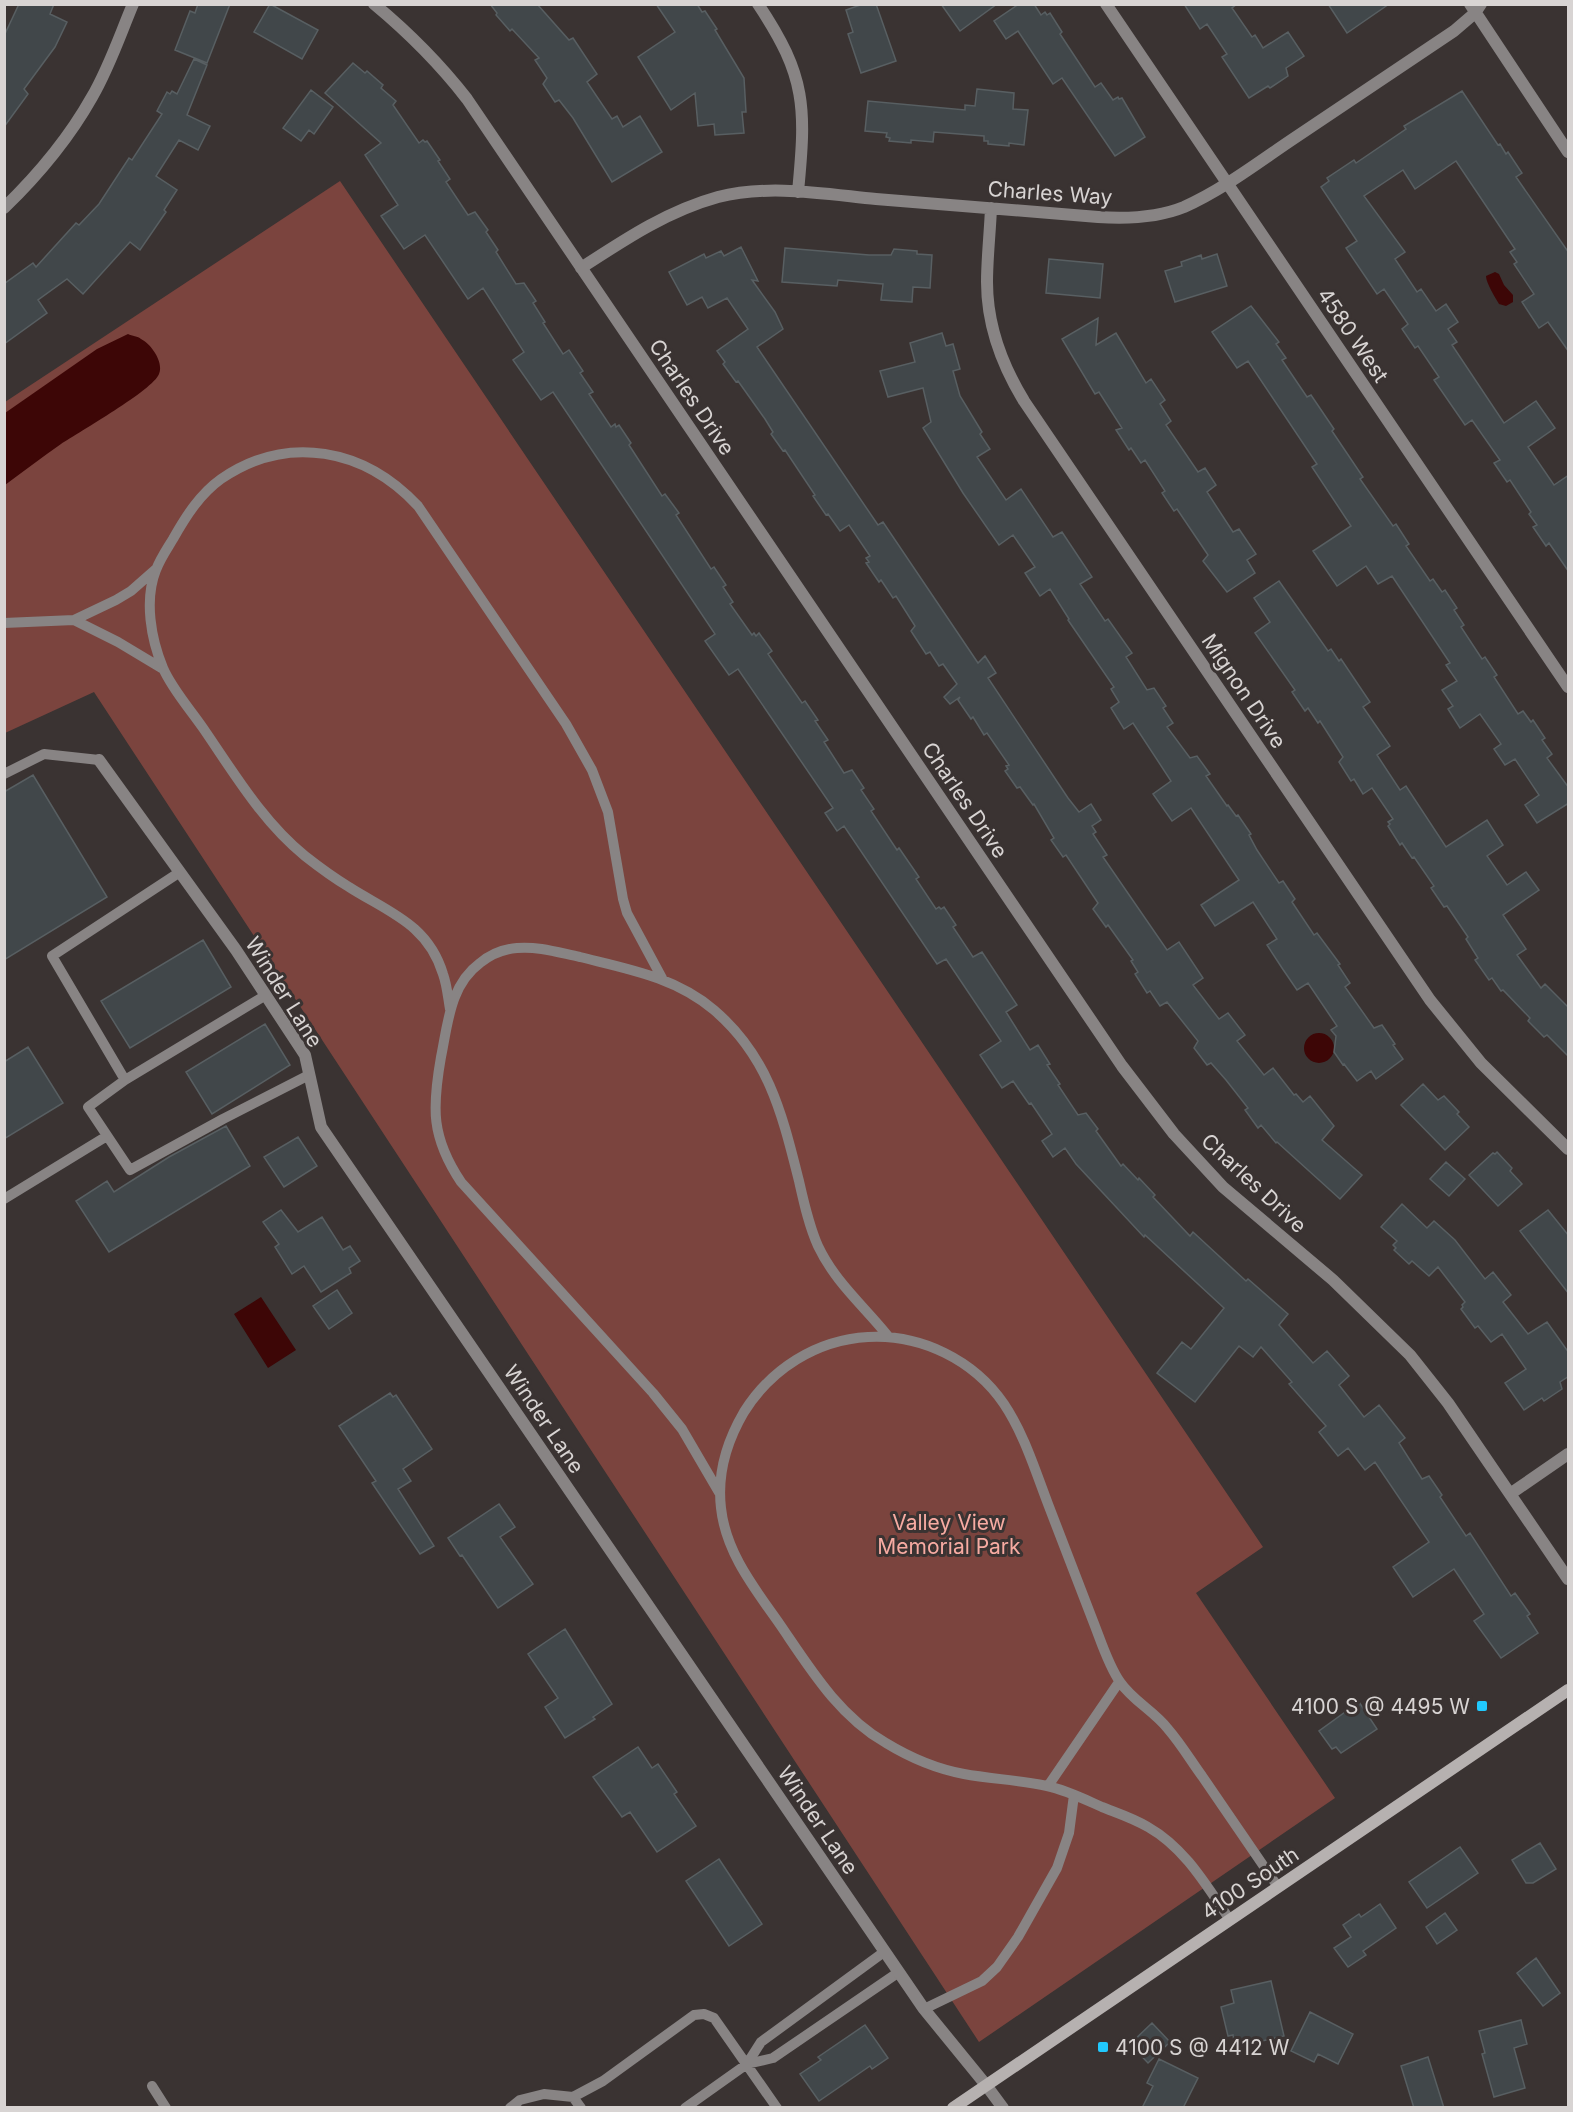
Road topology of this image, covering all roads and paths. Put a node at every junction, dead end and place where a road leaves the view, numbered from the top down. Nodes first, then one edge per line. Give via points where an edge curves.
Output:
1 (134, 4) edge
2 (374, 4) edge
3 (758, 4) edge
4 (1106, 4) edge
5 (1475, 7) edge
6 (1569, 152) edge
7 (1227, 183) junction
8 (798, 192) junction
9 (4, 208) edge
10 (991, 208) junction
11 (581, 268) junction
12 (156, 569) junction
13 (74, 620) junction
14 (4, 623) edge
15 (163, 669) junction
16 (1569, 687) edge
17 (99, 760) joint
18 (4, 774) edge
19 (180, 872) junction
20 (662, 978) junction
21 (266, 996) junction
22 (450, 1010) junction
23 (309, 1075) junction
24 (125, 1080) junction
25 (107, 1136) junction
26 (1569, 1149) edge
27 (4, 1198) edge
28 (888, 1336) junction
29 (1569, 1454) edge
30 (721, 1494) junction
31 (1510, 1494) junction
32 (1569, 1579) edge
33 (1119, 1682) junction
34 (1569, 1690) edge
35 (1048, 1786) junction
36 (1074, 1795) junction
37 (1278, 1887) junction
38 (1230, 1920) junction
39 (884, 1952) junction
40 (899, 1972) junction
41 (924, 2009) junction
42 (747, 2064) junction
43 (986, 2085) junction
44 (152, 2086) dead end
45 (573, 2097) junction
46 (166, 2108) edge
47 (510, 2108) edge
48 (581, 2108) edge
49 (685, 2108) edge
50 (777, 2108) edge
51 (953, 2108) edge
52 (1003, 2108) edge

1 - 9 street via 105,72 76,123 32,180
2 - 11 street, Charles Drive via 446,72
3 - 8 street via 785,48 798,84 803,124
4 - 7 street, 4580 West
5 - 6 street
5 - 7 street, Charles Way via 1454,31
7 - 10 street, Charles Way via 1183,207 1139,217 1098,218
7 - 16 street, 4580 West
8 - 10 street, Charles Way
8 - 11 street, Charles Way via 742,193 697,204 648,225
10 - 26 street, Mignon Drive via 989,305 999,350 1024,401 1430,1000 1482,1064
11 - 31 street, Charles Drive via 1148,1101 1223,1187 1333,1280 1410,1355
12 - 13 lane via 131,591
12 - 15 lane via 150,617
12 - 20 lane via 203,496 221,479 257,461 283,454 325,453 361,464 394,483 418,506 584,755 608,812 625,906
13 - 14 lane
13 - 15 lane
15 - 22 lane via 258,807 286,838 326,871 398,914 420,933 443,974
17 - 18 lane via 44,754
17 - 19 street, Winder Lane
19 - 21 street, Winder Lane
19 - 24 lane via 51,956
20 - 22 lane via 550,950 504,950 471,970
20 - 28 lane via 712,1009 756,1058 782,1112 818,1246 839,1281
21 - 23 street, Winder Lane via 304,1054
21 - 24 lane
22 - 30 lane via 435,1106 439,1136 452,1168 653,1393 682,1429
23 - 25 lane via 130,1170
23 - 39 street, Winder Lane via 321,1127
24 - 25 lane via 88,1107
25 - 27 lane
28 - 30 lane via 861,1337 817,1349 800,1356 766,1384 729,1442 723,1461
28 - 33 lane via 927,1345 963,1363 1004,1404 1023,1441
29 - 31 street
30 - 35 lane via 725,1527 742,1570 822,1684 856,1723 890,1746 959,1773
31 - 32 street, Charles Drive
33 - 35 lane
33 - 37 lane via 1167,1727
34 - 37 main road, 4100 South
35 - 36 lane
36 - 38 lane via 1137,1821 1165,1838 1189,1862
36 - 41 lane via 1069,1833 1058,1868 997,1967 982,1981
37 - 38 main road, 4100 South
38 - 43 main road, 4100 South
39 - 40 street, Winder Lane
39 - 42 lane via 760,2042
40 - 41 street, Winder Lane
40 - 42 lane via 773,2058
41 - 43 street, Winder Lane
42 - 45 lane via 714,2018 694,2015 603,2081
42 - 49 lane
42 - 50 lane
43 - 51 main road, 4100 South
43 - 52 street, Winder Lane
44 - 46 lane
45 - 47 lane via 544,2094 520,2100
45 - 48 lane

